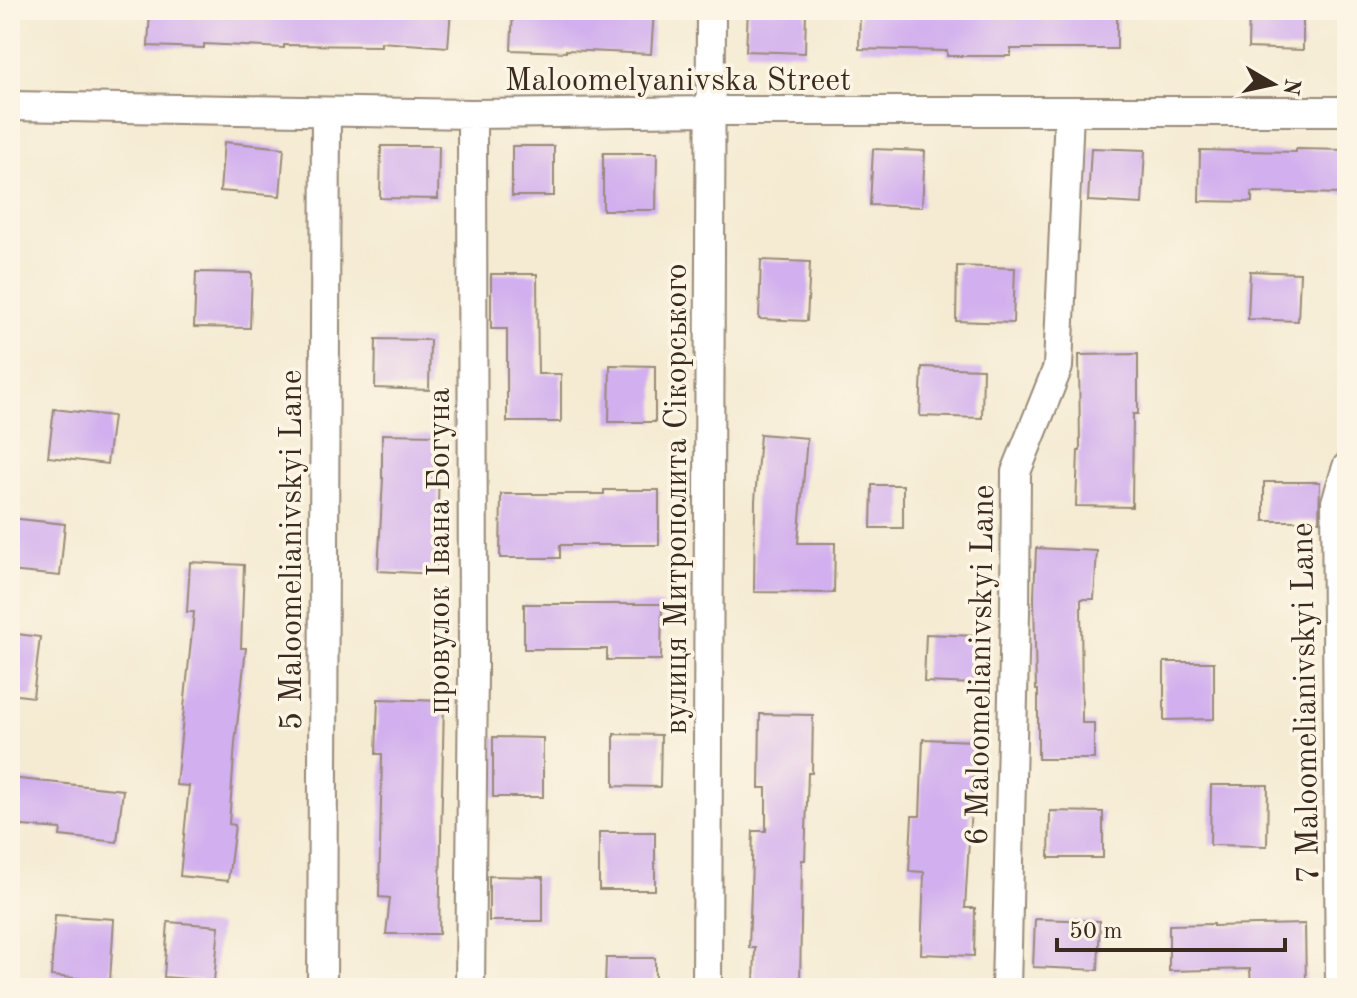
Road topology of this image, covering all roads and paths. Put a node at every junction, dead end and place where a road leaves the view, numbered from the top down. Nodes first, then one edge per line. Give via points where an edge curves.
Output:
1 (711, 10) edge
2 (10, 106) edge
3 (711, 111) junction
4 (1347, 111) edge
5 (326, 112) junction
6 (1069, 112) junction
7 (472, 114) junction
8 (1347, 467) edge
9 (322, 988) edge
10 (470, 988) edge
11 (707, 988) edge
12 (1006, 988) edge
13 (1340, 988) edge

1 - 3 street, вулиця Митрополита Сікорського
2 - 5 street, Maloomelyanivska Street
3 - 6 street, Maloomelyanivska Street
3 - 7 street, Maloomelyanivska Street
3 - 11 street, вулиця Митрополита Сікорського
4 - 6 street, Maloomelyanivska Street
5 - 7 street, Maloomelyanivska Street
5 - 9 street, 5 Maloomelianivskyi Lane
6 - 12 street, 6 Maloomelianivskyi Lane via 1058,367 1016,472
7 - 10 street, провулок Івана Богуна
8 - 13 street, 7 Maloomelianivskyi Lane via 1336,502

